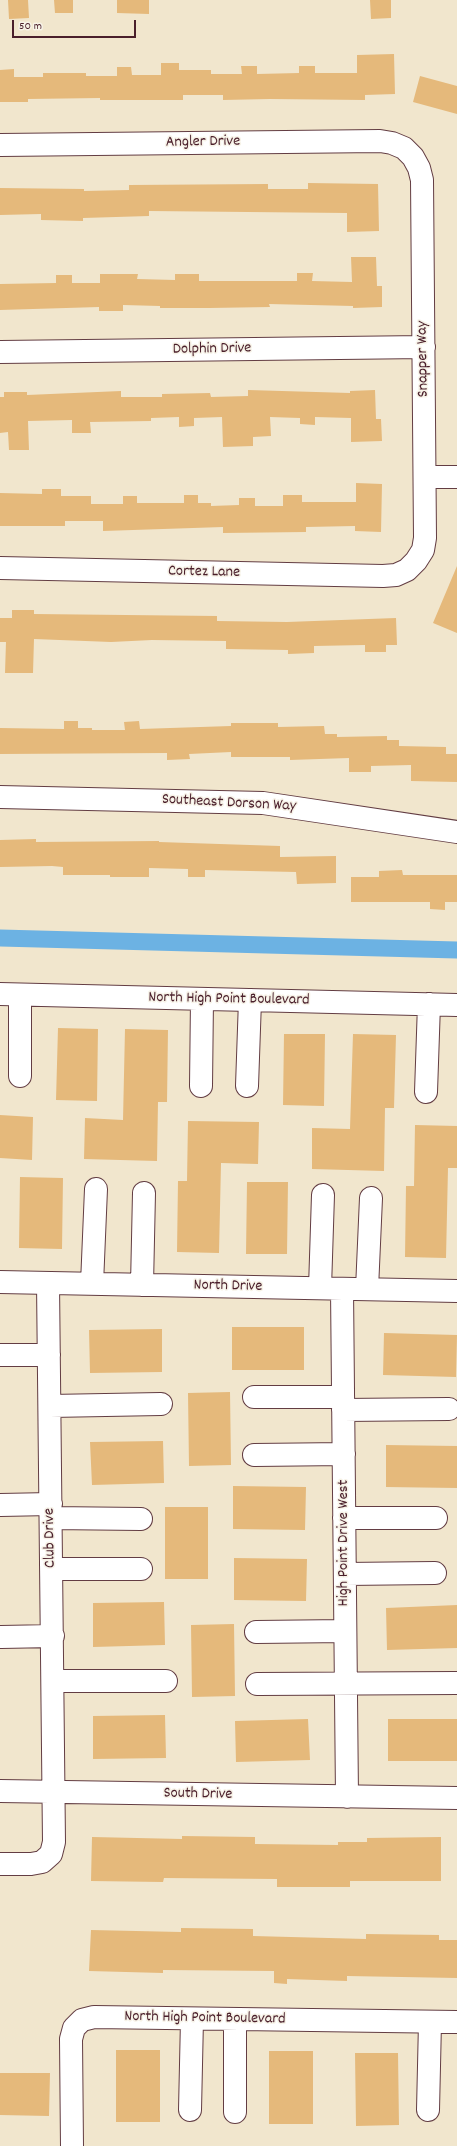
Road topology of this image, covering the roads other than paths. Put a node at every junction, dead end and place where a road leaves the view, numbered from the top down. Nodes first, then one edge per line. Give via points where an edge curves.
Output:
1 (0, 145) edge
2 (404, 148) joint
3 (424, 347) junction
4 (0, 352) edge
5 (425, 477) junction
6 (457, 477) edge
7 (0, 568) edge
8 (407, 570) joint
9 (0, 797) edge
10 (457, 832) edge
11 (10, 994) edge
12 (202, 999) junction
13 (250, 1000) junction
14 (429, 1004) junction
15 (457, 1005) edge
16 (20, 1076) dead end
17 (201, 1086) dead end
18 (246, 1086) dead end
19 (426, 1092) dead end
20 (96, 1188) dead end
21 (144, 1193) dead end
22 (323, 1195) dead end
23 (371, 1198) dead end
24 (0, 1282) edge
25 (48, 1283) junction
26 (92, 1284) junction
27 (142, 1285) junction
28 (320, 1288) junction
29 (342, 1289) junction
30 (367, 1289) junction
31 (457, 1291) edge
32 (0, 1355) edge
33 (49, 1356) junction
34 (254, 1397) dead end
35 (161, 1404) dead end
36 (343, 1404) junction
37 (50, 1406) junction
38 (450, 1409) dead end
39 (344, 1454) junction
40 (254, 1455) dead end
41 (0, 1505) edge
42 (51, 1511) junction
43 (344, 1518) junction
44 (436, 1518) dead end
45 (142, 1519) dead end
46 (52, 1569) junction
47 (141, 1569) dead end
48 (435, 1573) dead end
49 (345, 1574) junction
50 (345, 1631) junction
51 (256, 1632) dead end
52 (53, 1636) junction
53 (1, 1637) edge
54 (53, 1681) junction
55 (166, 1681) dead end
56 (346, 1683) junction
57 (457, 1683) edge
58 (257, 1684) dead end
59 (0, 1791) edge
60 (55, 1793) junction
61 (347, 1797) junction
62 (457, 1798) edge
63 (0, 1864) edge
64 (192, 2019) junction
65 (235, 2019) junction
66 (430, 2022) junction
67 (457, 2022) edge
68 (190, 2110) dead end
69 (428, 2110) dead end
70 (235, 2112) dead end
71 (72, 2146) edge

1 - 2 street, Angler Drive via 380,141
2 - 3 street, Snapper Way via 413,157 422,180
3 - 4 street, Dolphin Drive
3 - 5 street, Snapper Way
5 - 6 street
5 - 8 street, Snapper Way via 426,538 423,550
7 - 8 street, Cortez Lane via 383,576 396,575
9 - 10 street, Southeast Dorson Way via 270,803
11 - 12 street, North High Point Boulevard
11 - 16 street
12 - 13 street, North High Point Boulevard
12 - 17 street
13 - 14 street, North High Point Boulevard
13 - 18 street
14 - 15 street, North High Point Boulevard
14 - 19 street
20 - 26 street
21 - 27 street
22 - 28 street
23 - 30 street
24 - 25 street, North Drive
25 - 26 street, North Drive
25 - 33 street, Club Drive
26 - 27 street, North Drive
27 - 28 street, North Drive
28 - 29 street, North Drive
29 - 30 street, North Drive
29 - 36 street, High Point Drive West
30 - 31 street, North Drive
32 - 33 street
33 - 37 street, Club Drive
34 - 36 street
35 - 37 street
36 - 38 street
36 - 39 street, High Point Drive West
37 - 42 street, Club Drive
39 - 40 street
39 - 43 street, High Point Drive West
41 - 42 street
42 - 45 street
42 - 46 street, Club Drive
43 - 44 street
43 - 49 street, High Point Drive West
46 - 47 street
46 - 52 street, Club Drive
48 - 49 street
49 - 50 street, High Point Drive West
50 - 51 street
50 - 56 street, High Point Drive West
52 - 53 street
52 - 54 street, Club Drive
54 - 55 street
54 - 60 street, Club Drive
56 - 57 street
56 - 58 street
56 - 61 street, High Point Drive West
59 - 60 street, South Drive
60 - 61 street, South Drive
60 - 63 street via 54,1842 51,1854 42,1862
61 - 62 street, South Drive
64 - 65 street, North High Point Boulevard
64 - 68 street
64 - 71 street, North High Point Boulevard via 94,2017 82,2020 74,2028 71,2039
65 - 66 street, North High Point Boulevard
65 - 70 street
66 - 67 street, North High Point Boulevard
66 - 69 street

